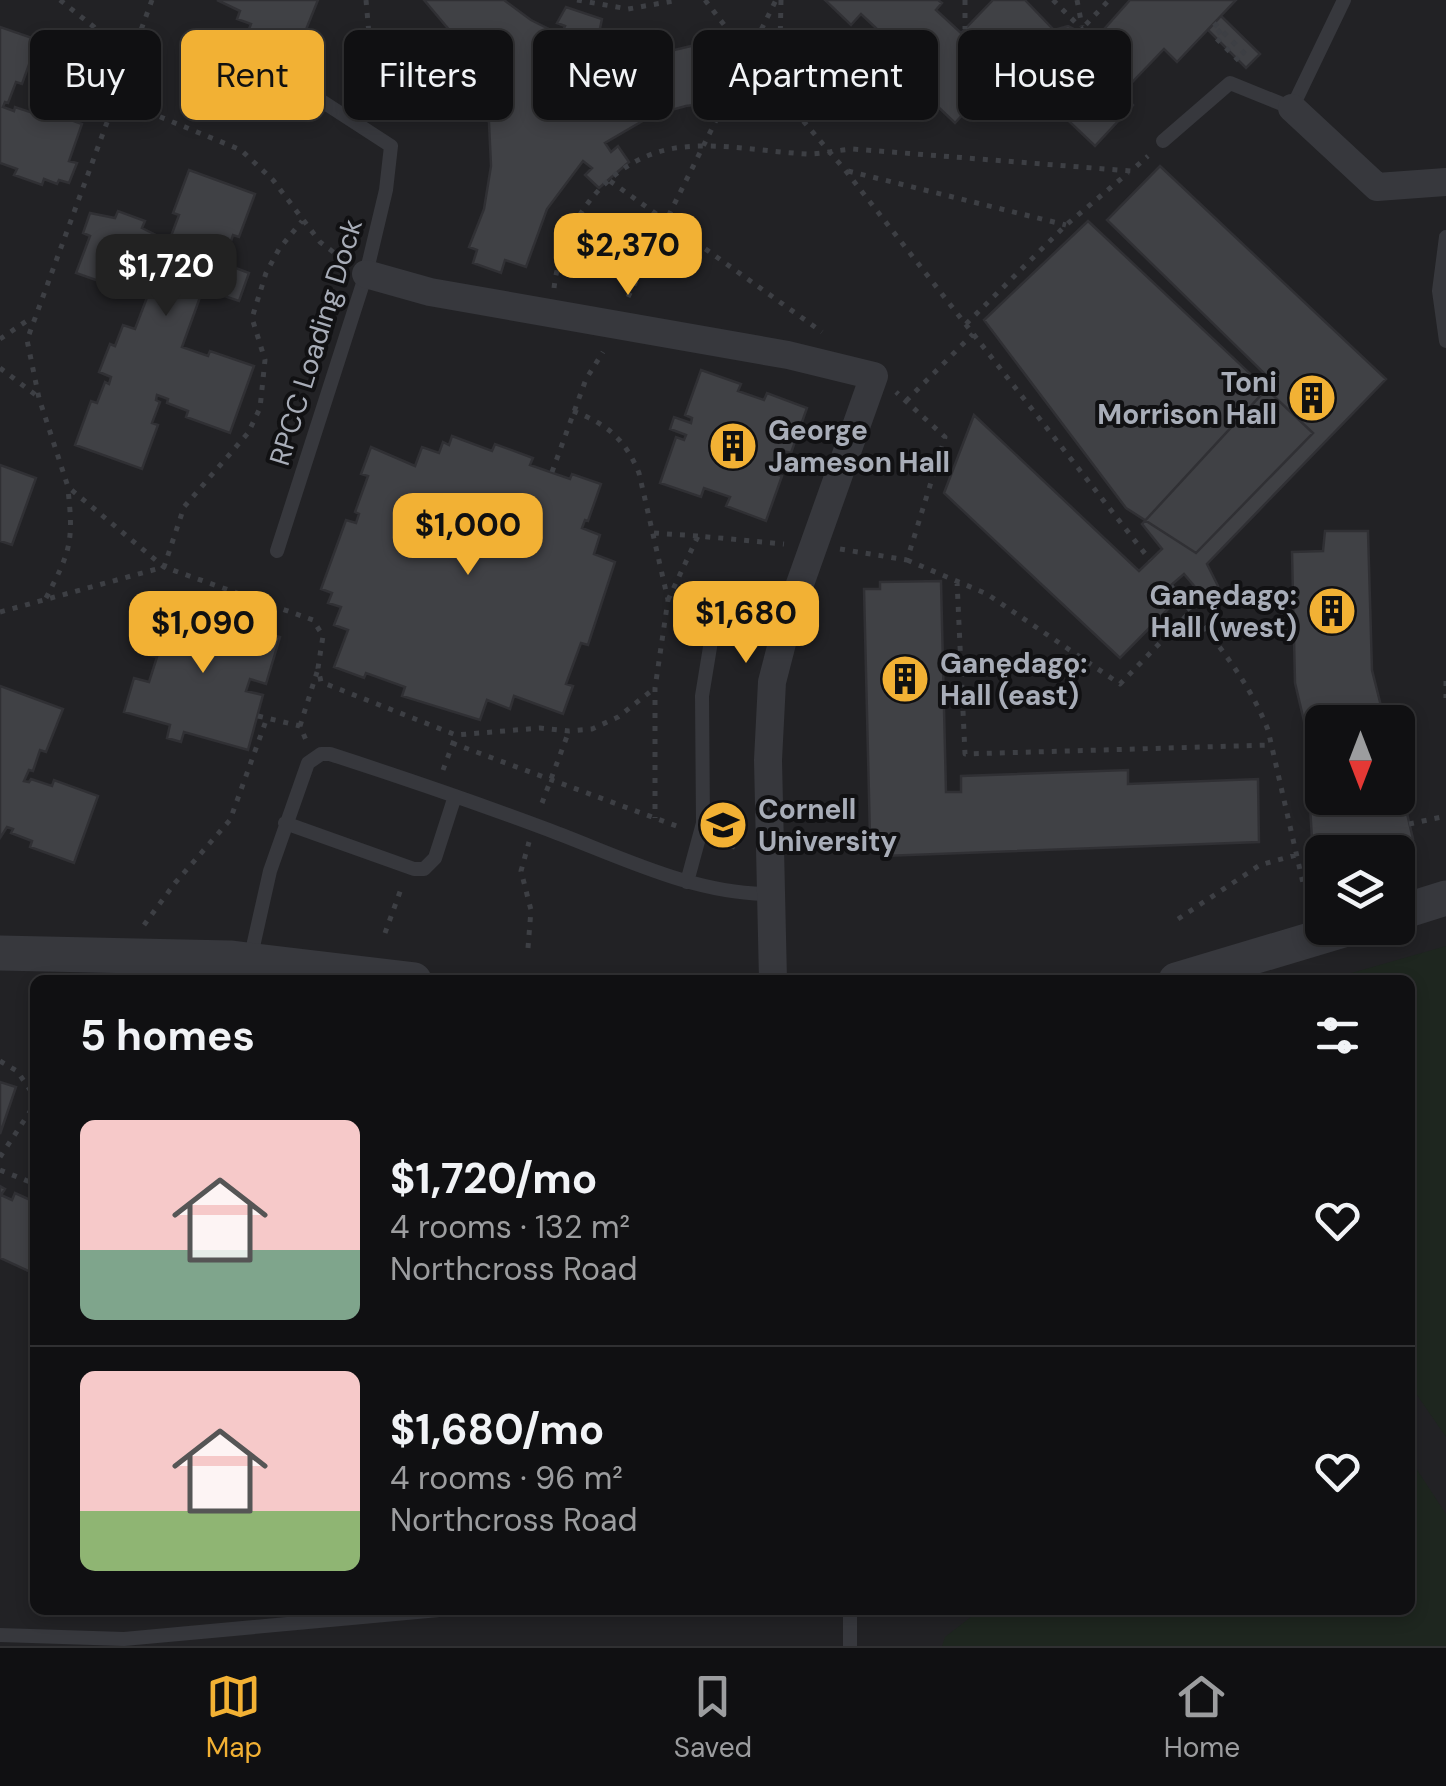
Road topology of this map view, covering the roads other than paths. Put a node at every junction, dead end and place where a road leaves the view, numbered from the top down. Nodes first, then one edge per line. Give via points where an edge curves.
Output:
1 (1344, 0) edge
2 (324, 103) edge
3 (1292, 108) junction
4 (1163, 141) road end
5 (1446, 182) edge
6 (1446, 237) edge
7 (366, 274) junction
8 (1446, 341) edge
9 (278, 551) dead end
10 (780, 642) junction
11 (456, 796) junction
12 (285, 823) junction
13 (687, 882) junction
14 (770, 894) junction
15 (1446, 898) edge
16 (1415, 908) edge
17 (1305, 941) edge
18 (0, 953) edge
19 (250, 960) junction
20 (373, 975) edge
21 (774, 975) edge
22 (1193, 975) edge
23 (386, 1615) edge
24 (850, 1615) edge
25 (0, 1634) edge
26 (850, 1646) edge

1 - 3 lane
2 - 7 lane, RPCC Loading Dock via 391,146
3 - 4 lane via 1230,83
3 - 5 street via 1378,187
6 - 8 lane via 1440,291
7 - 9 lane, RPCC Loading Dock
7 - 10 street via 430,292 874,376
10 - 13 lane via 734,630 711,641 702,696 701,835
10 - 14 street via 768,721
11 - 12 lane via 330,754 308,763
11 - 12 lane via 435,858 424,869
11 - 13 lane
12 - 19 lane
13 - 14 lane via 728,893
14 - 21 street
15 - 16 street
17 - 22 street
18 - 19 street
19 - 20 street
23 - 25 lane via 124,1639
24 - 26 lane

